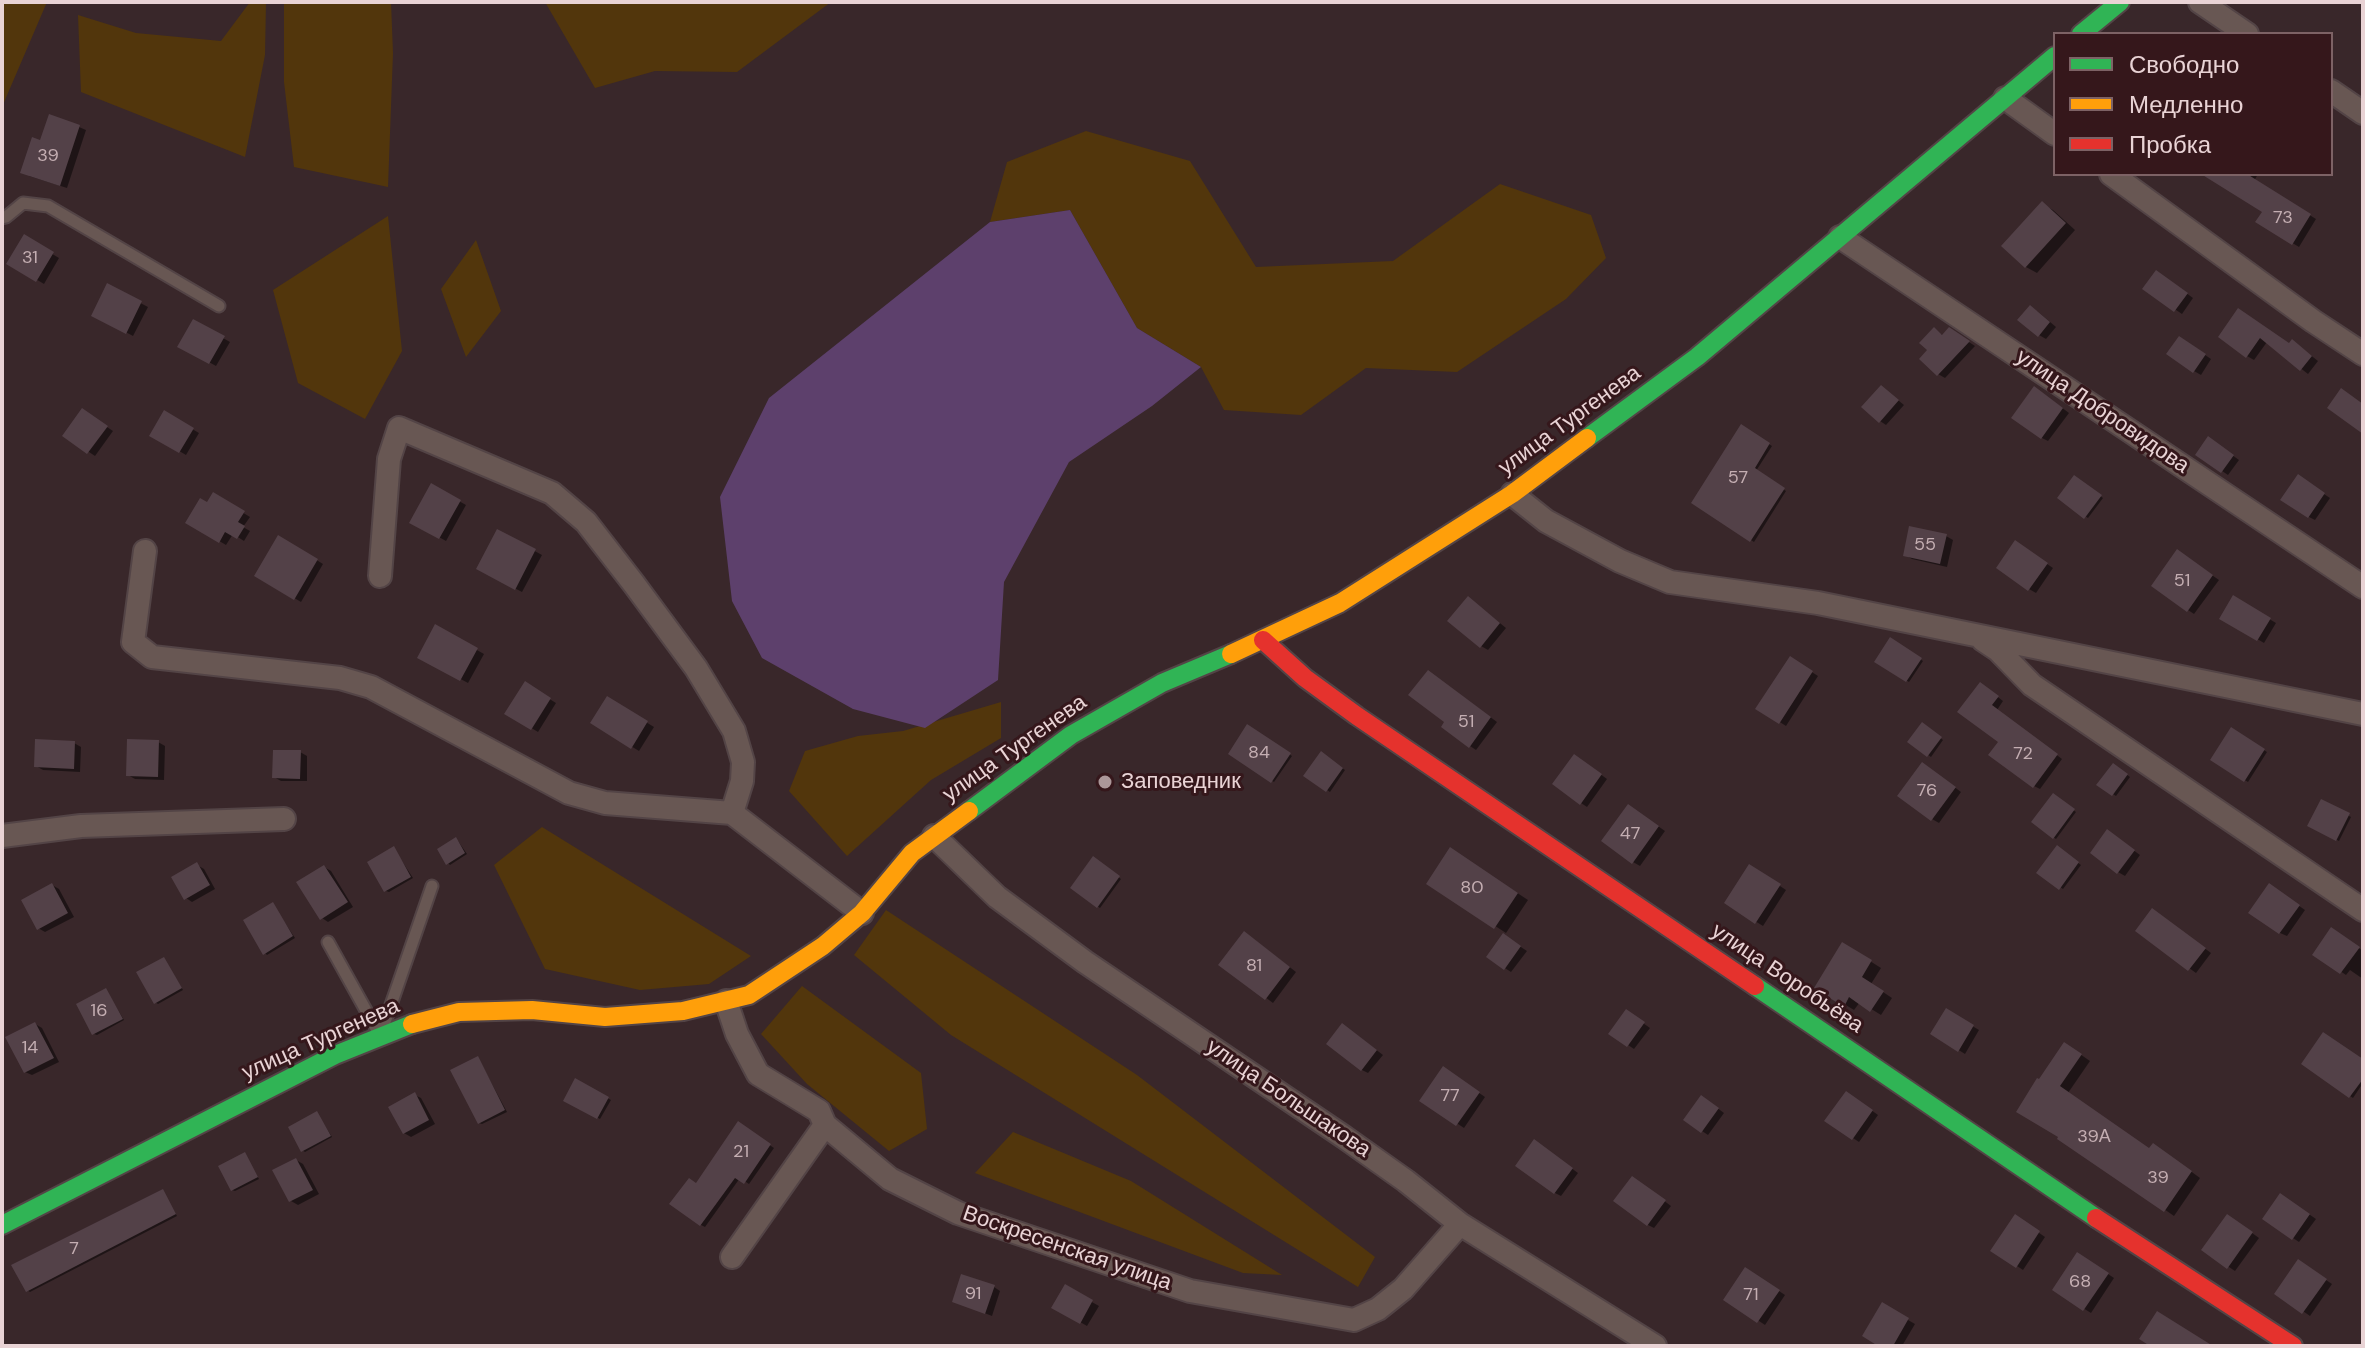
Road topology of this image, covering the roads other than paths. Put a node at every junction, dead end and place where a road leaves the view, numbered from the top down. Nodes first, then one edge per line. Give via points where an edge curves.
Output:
1 (2120, 2) edge
2 (2200, 2) edge
3 (2083, 32) edge
4 (2244, 32) edge
5 (2053, 58) edge
6 (2333, 92) edge
7 (2005, 98) junction
8 (2363, 113) edge
9 (2053, 133) edge
10 (2114, 176) edge
11 (2, 218) edge
12 (1840, 237) junction
13 (219, 306) dead end
14 (2363, 354) edge
15 (1512, 494) junction
16 (145, 551) dead end
17 (380, 576) dead end
18 (2363, 587) edge
19 (1978, 636) junction
20 (1263, 640) junction
21 (2363, 714) edge
22 (732, 813) junction
23 (284, 819) dead end
24 (2, 836) edge
25 (934, 836) junction
26 (432, 886) dead end
27 (2363, 910) edge
28 (862, 913) junction
29 (328, 942) dead end
30 (726, 1001) junction
31 (381, 1036) junction
32 (825, 1125) junction
33 (1460, 1224) junction
34 (2, 1225) edge
35 (732, 1257) dead end
36 (1655, 1346) edge
37 (2293, 1346) edge

1 - 3 street
2 - 4 street
5 - 7 street, улица Тургенева
6 - 8 street
7 - 9 street
7 - 12 street, улица Тургенева
10 - 14 street
11 - 13 lane via 23,203 48,206
12 - 15 street, улица Тургенева via 1697,357
12 - 18 street, улица Добровидова
15 - 19 street via 1546,521 1670,582 1818,603
15 - 20 street, улица Тургенева via 1340,603
16 - 22 street via 133,642 152,657 356,682 569,793 605,803
17 - 22 street via 389,459 399,428 552,493 586,522 634,584 696,668 734,731 743,762
19 - 21 street
19 - 27 street via 2032,685
20 - 25 street, улица Тургенева via 1162,683 1071,735
20 - 37 street, улица Воробьёва via 1333,699 2149,1254
22 - 28 street
23 - 24 street via 81,826
25 - 28 street, улица Тургенева via 912,853
25 - 33 street, улица Большакова via 1009,907 1344,1137
26 - 31 lane
28 - 30 street, улица Тургенева via 749,995
29 - 31 lane
30 - 31 street, улица Тургенева via 683,1011 605,1017 532,1010 459,1012
30 - 32 street, Воскресенская улица via 758,1074 819,1111
31 - 34 street, улица Тургенева
32 - 33 street, Воскресенская улица via 890,1179 958,1213 1190,1291 1354,1320 1403,1289
32 - 35 street
33 - 36 street, улица Большакова

